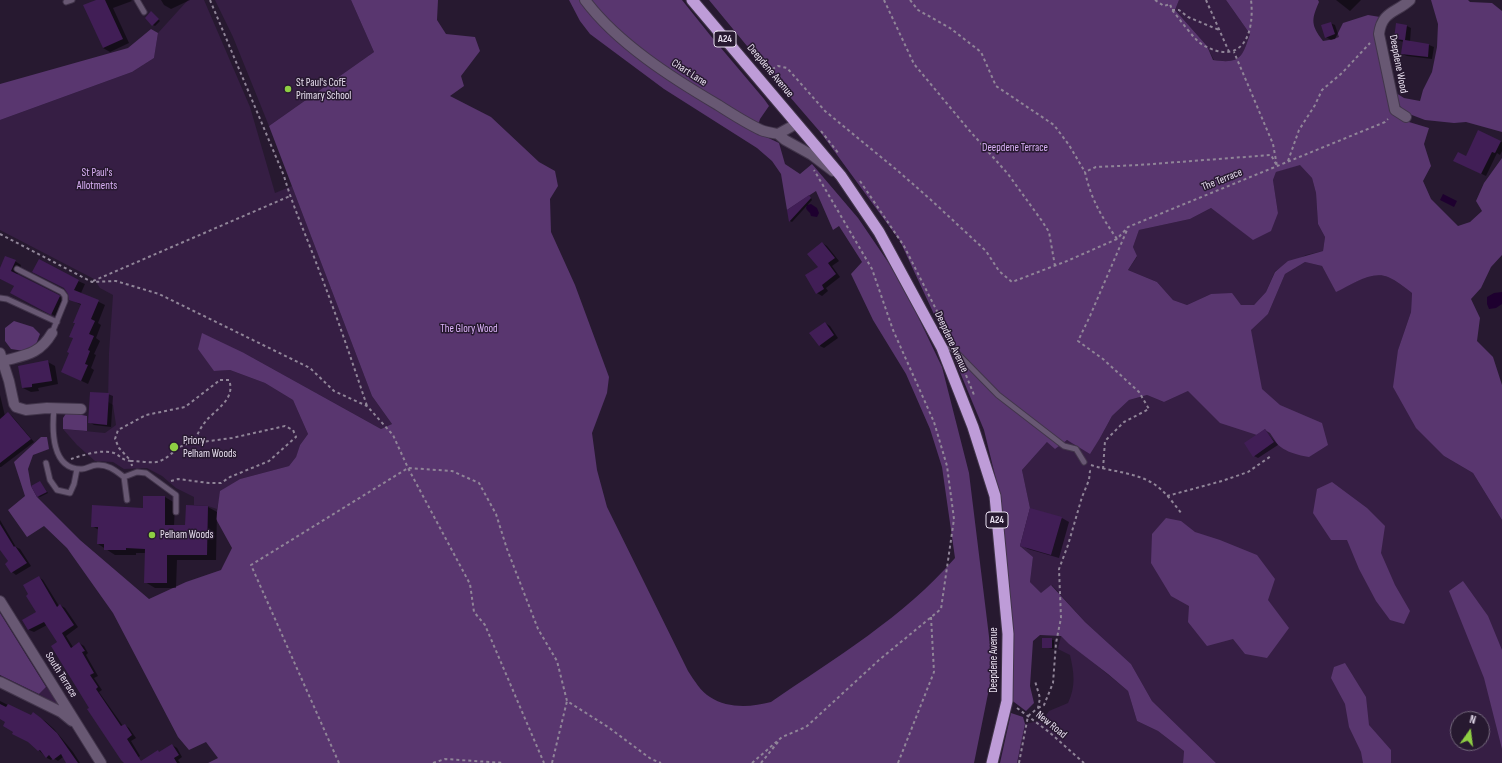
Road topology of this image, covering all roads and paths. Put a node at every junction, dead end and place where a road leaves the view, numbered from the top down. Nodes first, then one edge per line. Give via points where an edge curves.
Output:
1 (72, 0) edge
2 (137, 0) edge
3 (210, 0) edge
4 (585, 0) edge
5 (692, 0) edge
6 (884, 0) edge
7 (910, 0) edge
8 (1155, 0) edge
9 (1206, 0) edge
10 (1250, 0) edge
11 (1410, 0) edge
12 (66, 2) dead end
13 (1172, 10) junction
14 (144, 12) dead end
15 (1219, 30) junction
16 (1380, 34) junction
17 (1234, 52) junction
18 (1230, 54) dead end
19 (768, 71) dead end
20 (1395, 110) junction
21 (1406, 118) dead end
22 (796, 124) junction
23 (778, 134) junction
24 (804, 151) junction
25 (1288, 161) junction
26 (1277, 166) junction
27 (1085, 172) junction
28 (841, 176) junction
29 (290, 196) junction
30 (1128, 227) junction
31 (0, 234) edge
32 (1117, 239) junction
33 (1055, 266) junction
34 (17, 269) dead end
35 (92, 282) junction
36 (0, 298) edge
37 (56, 322) junction
38 (52, 333) joint
39 (942, 348) junction
40 (1, 357) edge
41 (367, 406) junction
42 (54, 409) junction
43 (81, 409) dead end
44 (194, 443) junction
45 (1271, 456) dead end
46 (1084, 462) junction
47 (46, 463) dead end
48 (408, 468) junction
49 (77, 469) junction
50 (1103, 469) junction
51 (124, 478) junction
52 (164, 486) junction
53 (1167, 496) junction
54 (127, 500) dead end
55 (176, 512) dead end
56 (1182, 514) dead end
57 (0, 601) edge
58 (931, 617) junction
59 (1035, 681) dead end
60 (0, 682) edge
61 (568, 701) junction
62 (1007, 701) junction
63 (1038, 708) junction
64 (1028, 716) junction
65 (78, 726) junction
66 (782, 737) junction
67 (101, 763) edge
68 (339, 763) edge
69 (433, 763) edge
70 (504, 763) edge
71 (544, 763) edge
72 (552, 763) edge
73 (661, 763) edge
74 (752, 763) edge
75 (761, 763) edge
76 (898, 763) edge
77 (992, 763) edge
78 (1019, 763) edge
79 (1084, 763) edge

1 - 12 lane
2 - 14 lane
3 - 29 path via 284,176
4 - 23 street, Chart Lane via 603,21 662,70 741,119 761,130
5 - 22 highway, Deepdene Avenue / A24
6 - 33 path via 914,64 1008,174 1046,227
7 - 27 path via 918,10 950,28 981,52 996,86 1054,125
8 - 13 path via 1164,6 1170,4
9 - 15 path
10 - 17 path via 1250,28 1242,46
11 - 16 street, Deepdene Wood via 1385,17 1380,26
13 - 15 path via 1180,10 1188,17
13 - 17 path via 1201,45 1222,53
15 - 18 path
16 - 20 street, Deepdene Wood
16 - 25 path via 1322,90 1299,130
17 - 26 path via 1273,144
19 - 33 path, The Terrace via 778,66 787,68 824,111 930,199 986,251 1000,271 1012,282
20 - 21 street, Deepdene Wood
20 - 25 path, The Terrace via 1385,122
22 - 23 street
22 - 28 highway, Deepdene Avenue / A24
23 - 24 street
24 - 28 street
24 - 58 path via 872,269 893,330 934,422 947,466 954,519 941,609
25 - 26 path, The Terrace
26 - 27 path via 1271,155 1096,167
26 - 30 path, The Terrace
27 - 32 path via 1089,190 1102,218
28 - 39 highway, Deepdene Avenue / A24 via 879,232
29 - 35 path
29 - 41 path
30 - 32 path, The Terrace
30 - 50 path via 1078,341 1140,392 1149,409 1124,422 1105,441
31 - 35 path
32 - 33 path, The Terrace
34 - 37 lane via 62,292 65,296 66,301
35 - 41 path via 116,281 159,294 310,368 334,391
36 - 37 lane
37 - 38 lane
38 - 40 street via 37,351
39 - 46 lane via 953,349 998,395 1064,446 1076,449
39 - 62 highway, Deepdene Avenue / A24 via 995,496 1008,634
40 - 42 street via 16,407 26,410
41 - 48 path via 393,435
42 - 43 street
42 - 49 lane via 55,446 63,461
44 - 44 path via 184,444 158,462 131,461 119,448 115,439 118,430 146,415 185,407 220,380 229,380 230,395 206,421
44 - 52 path via 232,438 285,426 293,430 296,437 268,461 221,483 178,479
45 - 53 path via 1248,472
46 - 50 path
46 - 63 path via 1090,471 1089,480 1059,569 1061,618 1056,644 1054,683 1044,705
47 - 49 lane via 50,480 56,490 70,493
48 - 61 path via 452,471 478,483 496,514 538,629 557,661
48 - 68 path via 251,565
48 - 71 path via 470,584 474,612 485,625
49 - 51 lane via 97,465 110,467
50 - 53 path via 1136,475 1155,484
51 - 52 lane via 137,472 146,473
51 - 54 lane
52 - 55 lane via 176,495
53 - 56 path
57 - 65 street, South Terrace
58 - 66 path via 879,660 806,727
58 - 76 path via 934,672
59 - 63 path via 1040,698
60 - 65 street via 61,712
61 - 72 path
61 - 73 path via 651,759
62 - 64 path, New Road
62 - 77 highway, Deepdene Avenue / A24
63 - 64 path
64 - 78 path
64 - 79 path, New Road
65 - 67 street, South Terrace
66 - 74 path
66 - 75 path
69 - 70 path via 445,759

